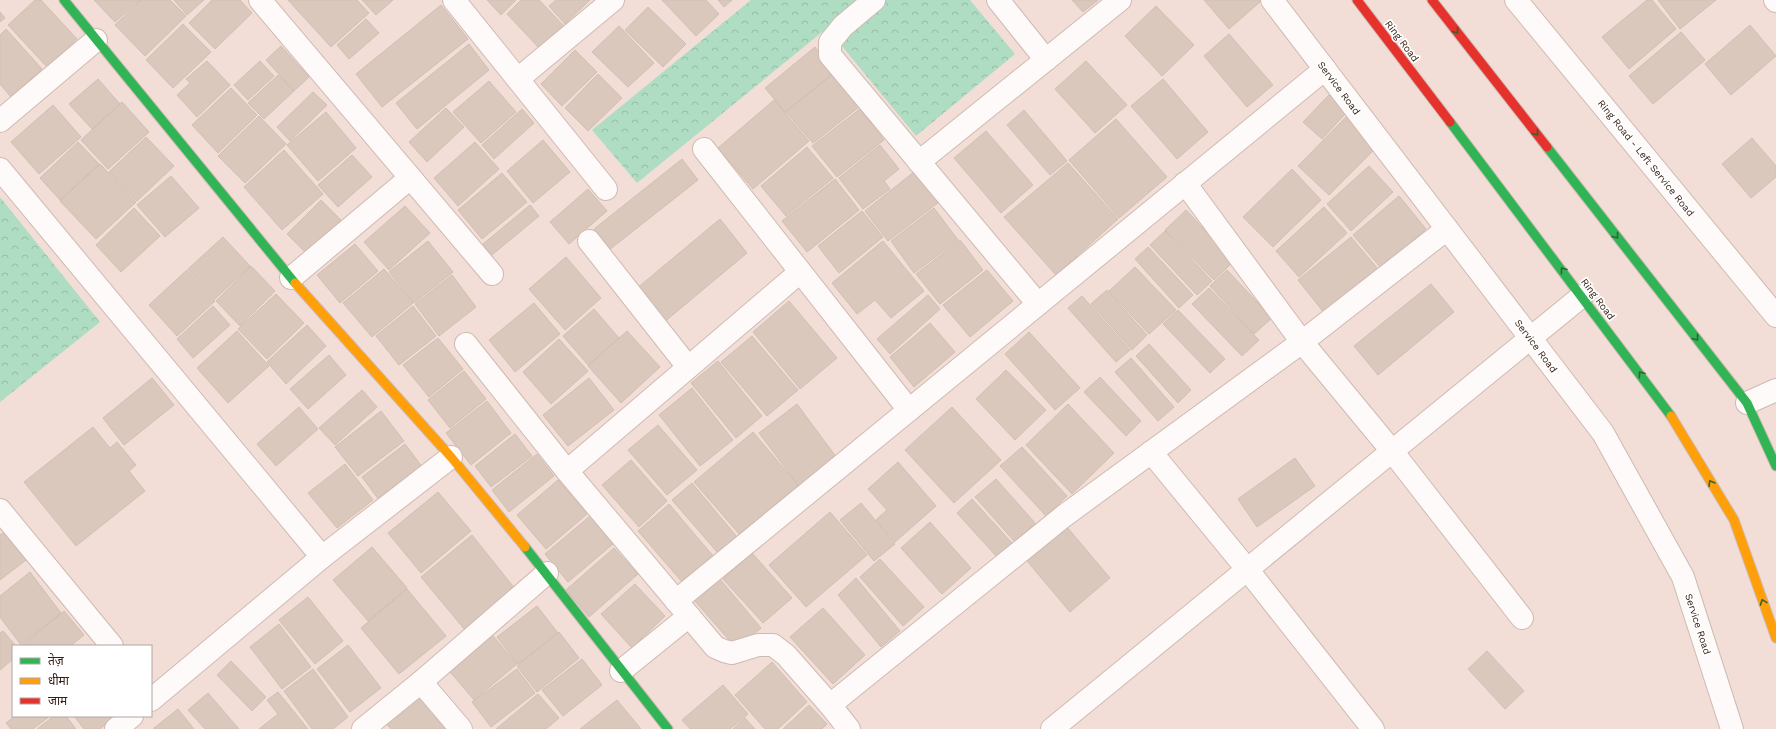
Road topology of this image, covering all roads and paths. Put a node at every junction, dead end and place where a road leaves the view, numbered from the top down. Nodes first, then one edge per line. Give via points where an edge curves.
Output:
1 (64, 0) edge
2 (260, 0) edge
3 (454, 0) edge
4 (613, 0) edge
5 (874, 0) edge
6 (998, 0) edge
7 (1120, 0) edge
8 (1272, 0) edge
9 (1357, 0) edge
10 (1432, 0) edge
11 (1516, 0) edge
12 (96, 40) junction
13 (1046, 60) junction
14 (1325, 69) junction
15 (518, 79) junction
16 (0, 121) edge
17 (704, 149) dead end
18 (919, 162) junction
19 (0, 169) edge
20 (410, 178) junction
21 (1185, 184) junction
22 (606, 189) dead end
23 (1447, 229) junction
24 (589, 241) dead end
25 (800, 272) junction
26 (492, 274) dead end
27 (291, 278) junction
28 (1582, 296) junction
29 (1038, 304) junction
30 (1776, 316) edge
31 (1530, 338) junction
32 (1302, 342) junction
33 (466, 344) dead end
34 (688, 367) junction
35 (1776, 390) edge
36 (1746, 403) junction
37 (909, 410) junction
38 (1392, 451) junction
39 (1151, 452) junction
40 (452, 457) junction
41 (1776, 466) edge
42 (567, 471) junction
43 (0, 510) edge
44 (322, 556) junction
45 (1247, 569) junction
46 (547, 573) junction
47 (682, 608) junction
48 (1522, 618) dead end
49 (1776, 638) edge
50 (111, 645) edge
51 (621, 671) junction
52 (421, 682) junction
53 (152, 697) edge
54 (830, 705) junction
55 (131, 717) edge
56 (116, 729) edge
57 (363, 729) edge
58 (460, 729) edge
59 (668, 729) edge
60 (849, 729) edge
61 (1052, 729) edge
62 (1373, 729) edge
63 (1732, 729) edge

1 - 12 main road
2 - 20 street
3 - 15 street
4 - 15 street
5 - 18 street via 842,26 830,42 830,55
6 - 13 street
7 - 13 street
8 - 14 street, Service Road
28 -> 9 main road, Ring Road
10 -> 36 main road
11 - 30 street, Ring Road - Left Service Road
12 - 16 street
12 - 27 main road
13 - 18 street
14 - 21 street
14 - 23 street, Service Road
15 - 22 street
17 - 25 street
18 - 29 street
19 - 44 street
20 - 26 street
20 - 27 street
21 - 29 street
21 - 32 street
23 - 31 street, Service Road
23 - 32 street
24 - 34 street
25 - 34 street
25 - 37 street
27 - 40 main road
28 - 31 street
49 -> 28 main road, Ring Road via 1734,520 1665,406
29 - 37 street
31 - 38 street
31 - 63 street, Service Road via 1603,433 1683,577
32 - 38 street
32 - 39 street
33 - 42 street
34 - 42 street
35 - 36 street
36 - 41 main road
37 - 47 street
38 - 45 street
38 - 48 street
39 - 45 street
39 - 54 street via 1064,516
40 - 44 street
40 - 46 main road
42 - 47 street
43 - 50 street
44 - 53 street
45 - 61 street
45 - 62 street
46 - 51 main road
46 - 52 street
47 - 51 street
47 - 54 street via 715,646 724,652 732,653 758,645 773,645 786,655
51 - 59 main road
52 - 57 street
52 - 58 street
54 - 60 street
55 - 56 street

